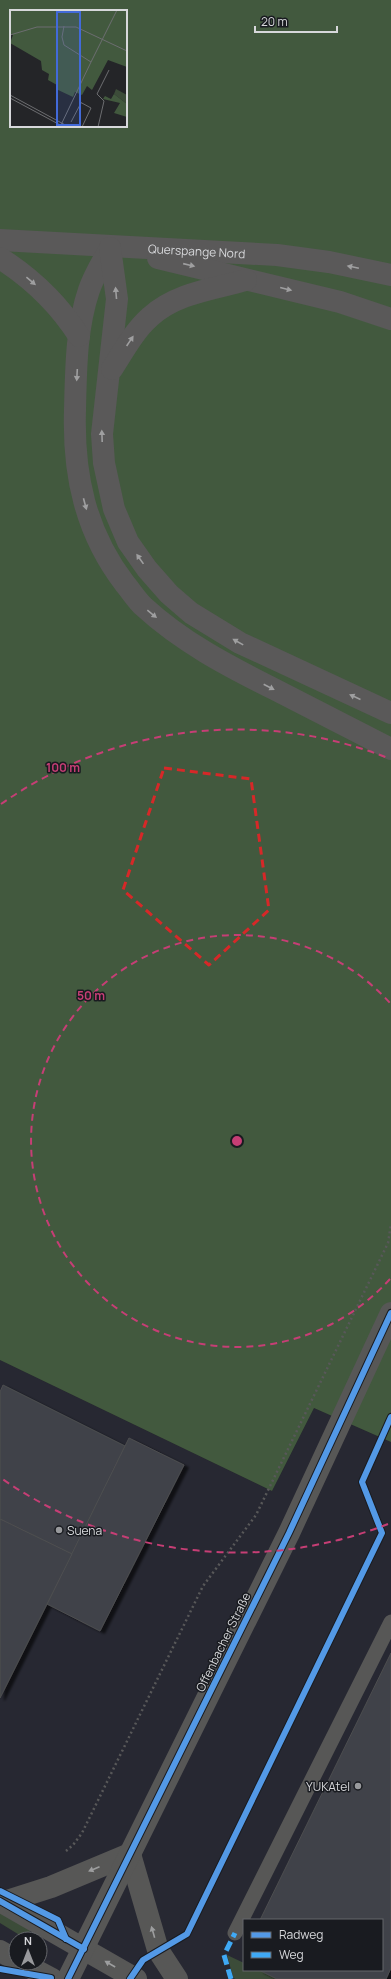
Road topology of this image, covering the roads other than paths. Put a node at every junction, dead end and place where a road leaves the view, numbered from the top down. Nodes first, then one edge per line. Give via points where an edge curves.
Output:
1 (0, 240) edge
2 (110, 248) junction
3 (0, 258) edge
4 (391, 275) edge
5 (249, 279) junction
6 (391, 319) edge
7 (79, 336) junction
8 (109, 374) junction
9 (391, 713) edge
10 (391, 749) edge
11 (391, 1313) edge
12 (391, 1622) edge
13 (130, 1854) junction
14 (2, 1901) edge
15 (235, 1933) dead end
16 (84, 1949) junction
17 (37, 1971) edge
18 (52, 1979) edge
19 (68, 1979) edge
20 (136, 1979) edge
21 (177, 1979) edge

1 - 2 main road, Querspange Nord
4 -> 2 main road, Querspange Nord via 329,262 277,255
2 -> 5 main road
2 - 7 main road via 90,288
8 -> 2 main road via 117,299
3 -> 7 main road via 45,292 65,314
5 -> 6 main road via 340,302
8 -> 5 main road via 148,318 163,306 179,298
7 -> 10 main road via 74,425 78,471 85,506 98,542 117,574 142,606 181,638 234,669
9 -> 8 main road via 240,643 191,613 169,594 147,568 128,542 114,508 104,463 103,407
11 - 13 street, Offenbacher Straße via 289,1533
12 - 15 lane
13 -> 14 street via 51,1887
13 - 16 street, Offenbacher Straße
21 -> 13 street via 158,1950
14 - 16 street
16 - 19 street, Offenbacher Straße
20 -> 16 street
17 - 18 street

